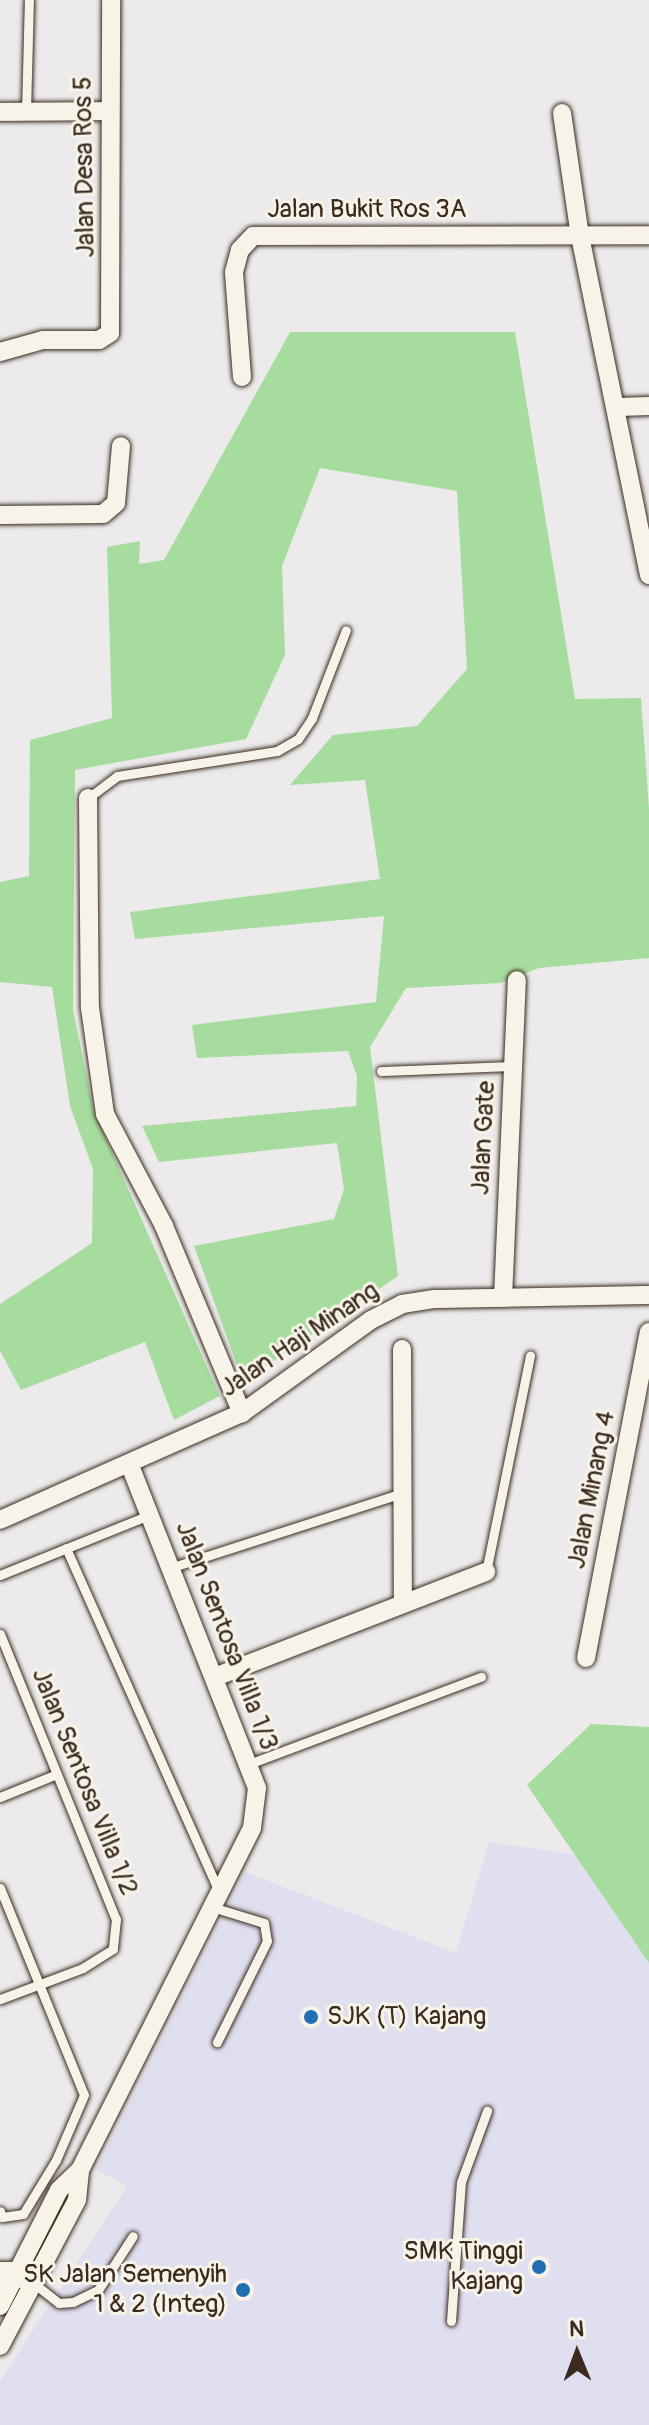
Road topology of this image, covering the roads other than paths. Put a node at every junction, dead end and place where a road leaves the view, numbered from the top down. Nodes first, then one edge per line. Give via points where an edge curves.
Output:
1 (29, 0) edge
2 (111, 0) edge
3 (110, 111) junction
4 (0, 112) edge
5 (26, 112) junction
6 (562, 113) dead end
7 (649, 235) edge
8 (580, 236) junction
9 (0, 352) edge
10 (242, 377) dead end
11 (649, 406) edge
12 (618, 407) junction
13 (121, 446) dead end
14 (0, 515) edge
15 (649, 575) edge
16 (346, 630) dead end
17 (88, 798) joint
18 (517, 980) dead end
19 (513, 1066) junction
20 (381, 1071) dead end
21 (649, 1295) edge
22 (503, 1298) junction
23 (649, 1332) edge
24 (402, 1349) dead end
25 (530, 1355) dead end
26 (242, 1413) junction
27 (130, 1466) junction
28 (403, 1493) junction
29 (150, 1514) junction
30 (0, 1520) edge
31 (66, 1548) junction
32 (173, 1567) junction
33 (486, 1572) joint
34 (0, 1575) edge
35 (403, 1604) junction
36 (0, 1634) edge
37 (586, 1658) dead end
38 (215, 1677) junction
39 (481, 1677) dead end
40 (249, 1764) junction
41 (57, 1774) junction
42 (0, 1797) edge
43 (0, 1888) edge
44 (216, 1900) junction
45 (38, 1985) junction
46 (0, 1999) edge
47 (217, 2042) dead end
48 (487, 2111) dead end
49 (0, 2211) edge
50 (133, 2236) dead end
51 (17, 2278) edge
52 (0, 2306) edge
53 (451, 2321) dead end
54 (0, 2346) edge

1 - 5 lane
2 - 3 street, Jalan Desa Ros 5
3 - 5 street
3 - 9 street, Jalan Desa Ros 5 via 110,333 99,340 43,340
4 - 5 street
6 - 8 street
7 - 8 street
8 - 10 street, Jalan Bukit Ros 3A via 253,236 240,250 234,272
8 - 12 street
11 - 12 street
12 - 15 street
13 - 14 street via 116,503 103,514
16 - 17 lane via 312,718 298,739 277,751 117,776
17 - 26 street via 90,1008 105,1114 164,1226
18 - 19 street, Jalan Gate
19 - 20 lane
19 - 22 street, Jalan Gate
21 - 22 street, Jalan Haji Minang
22 - 26 street, Jalan Haji Minang via 402,1304 371,1320
23 - 37 street, Jalan Minang 4
24 - 28 street
25 - 33 lane
26 - 27 street, Jalan Haji Minang
27 - 29 street, Jalan Sentosa Villa 1/3
27 - 30 street, Jalan Haji Minang
28 - 32 lane
28 - 35 street
29 - 31 lane
29 - 32 street, Jalan Sentosa Villa 1/3
31 - 34 lane
31 - 44 lane
32 - 38 street, Jalan Sentosa Villa 1/3
33 - 35 street
35 - 38 street
36 - 41 lane, Jalan Sentosa Villa 1/2
38 - 40 street, Jalan Sentosa Villa 1/3
39 - 40 lane
40 - 44 street, Jalan Sentosa Villa 1/3 via 257,1788 252,1828
41 - 42 lane
41 - 45 lane, Jalan Sentosa Villa 1/2 via 116,1919 113,1949 83,1968
43 - 45 lane
44 - 47 lane via 264,1923 267,1941
44 - 51 street, Jalan Sentosa Villa 1/3 via 80,2170 59,2190
45 - 46 lane
45 - 49 lane via 84,2095 56,2160 23,2214 2,2217
48 - 53 lane via 461,2182
50 - 51 lane via 98,2290 73,2302 59,2303
51 - 52 street
51 - 54 street

